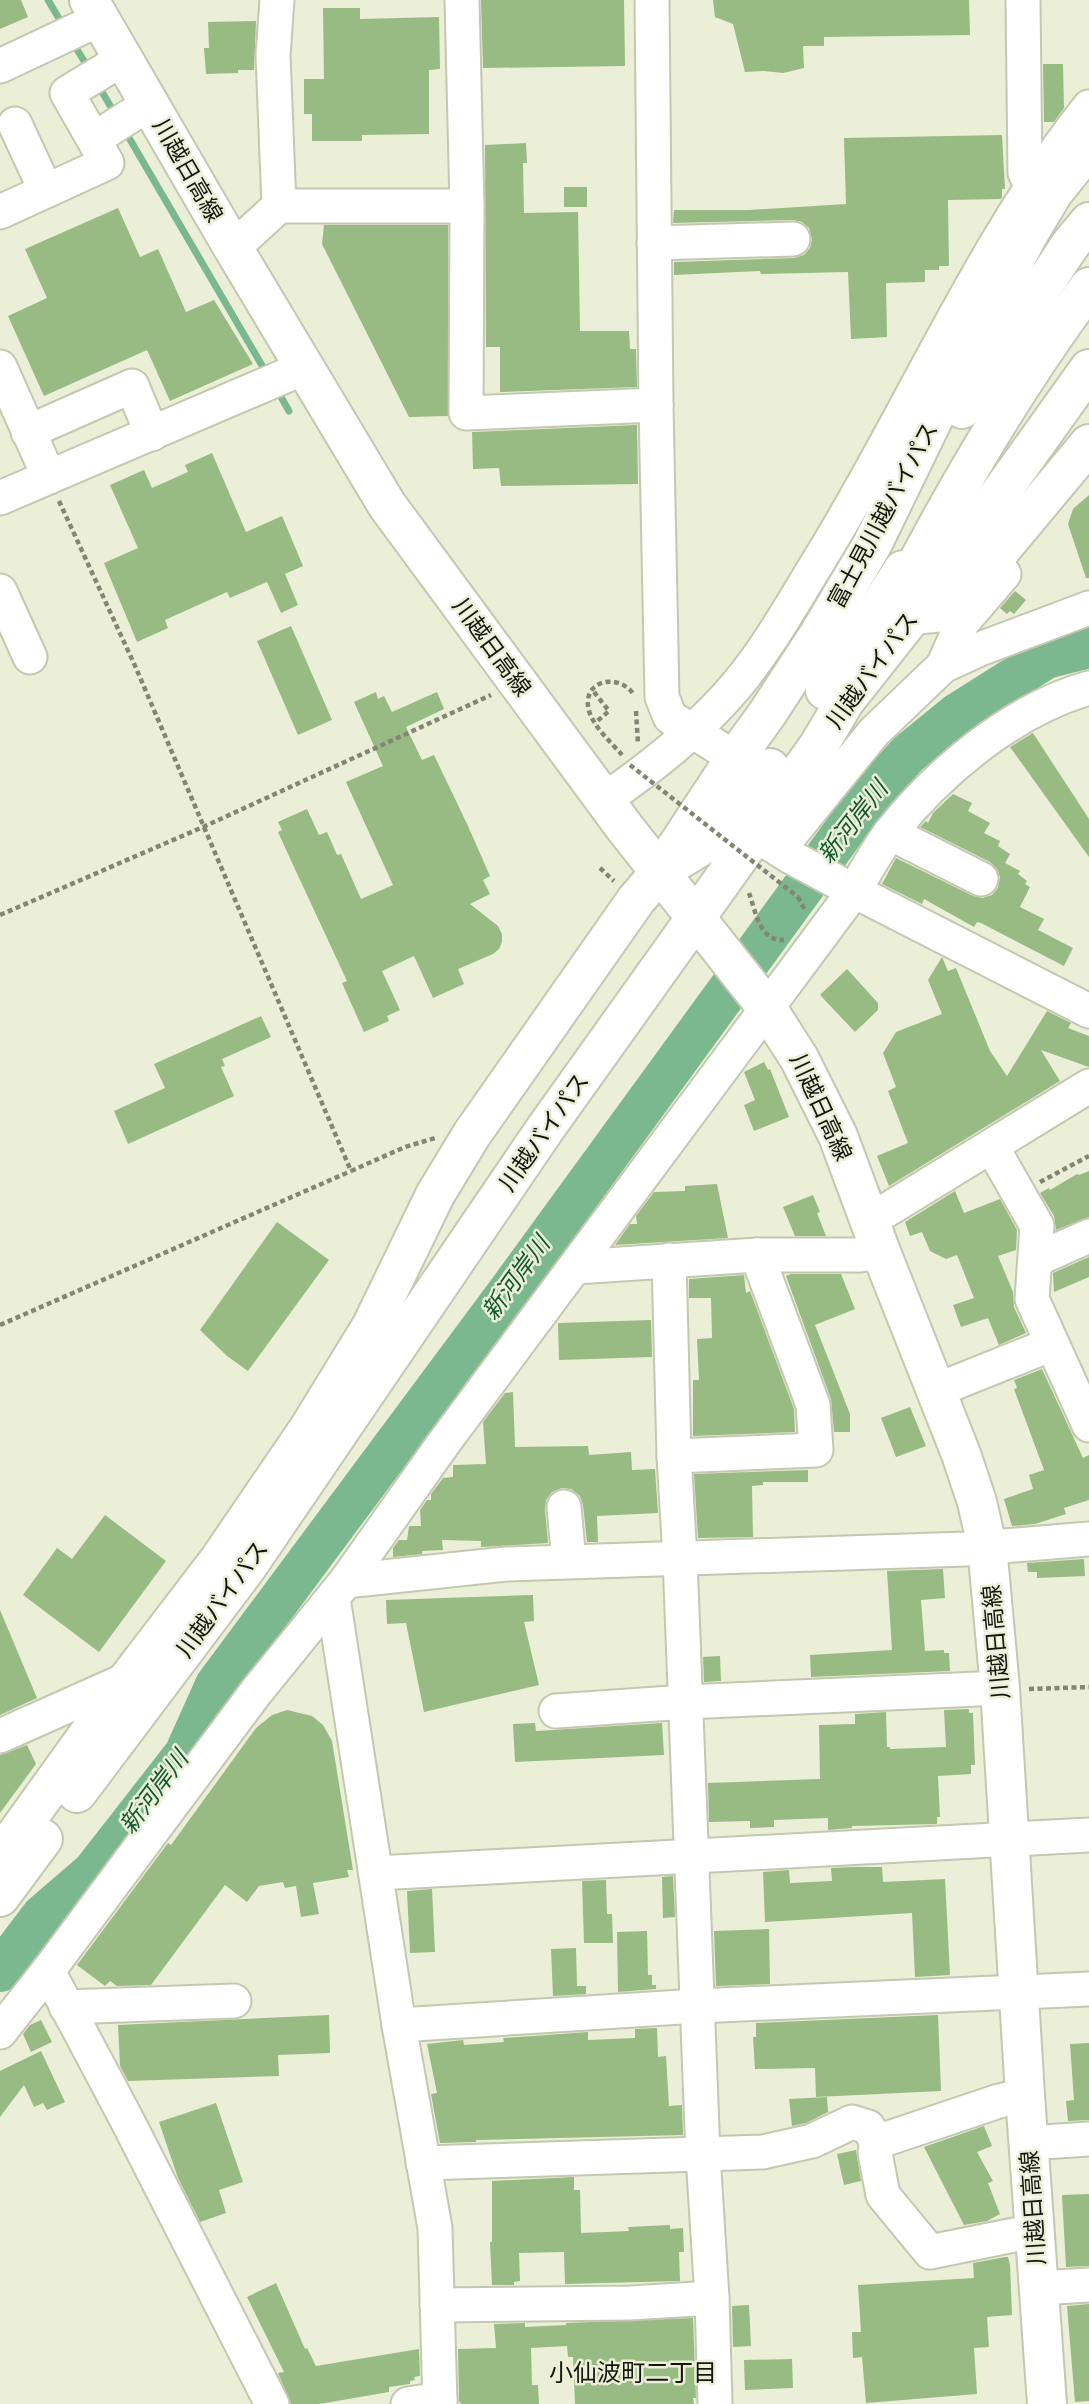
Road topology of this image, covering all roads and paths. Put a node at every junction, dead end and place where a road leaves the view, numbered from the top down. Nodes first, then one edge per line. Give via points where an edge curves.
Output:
1 (277, 0) edge
2 (462, 0) edge
3 (652, 0) edge
4 (1023, 0) edge
5 (94, 9) edge
6 (123, 59) junction
7 (0, 66) edge
8 (149, 104) junction
9 (1089, 107) edge
10 (15, 124) dead end
11 (94, 139) junction
12 (1089, 148) edge
13 (1032, 186) junction
14 (46, 191) junction
15 (279, 206) junction
16 (467, 206) junction
17 (0, 212) edge
18 (1089, 222) edge
19 (793, 239) dead end
20 (654, 243) junction
21 (233, 248) junction
22 (1089, 287) edge
23 (306, 367) junction
24 (0, 368) edge
25 (1089, 369) edge
26 (656, 405) junction
27 (28, 432) junction
28 (152, 434) junction
29 (1089, 444) edge
30 (1089, 473) edge
31 (48, 477) junction
32 (3, 489) edge
33 (944, 511) junction
34 (872, 545) junction
35 (0, 591) edge
36 (1089, 608) edge
37 (913, 615) junction
38 (30, 657) dead end
39 (943, 666) junction
40 (519, 682) junction
41 (1089, 688) edge
42 (594, 692) dead end
43 (845, 701) junction
44 (595, 723) junction
45 (692, 731) junction
46 (638, 749) dead end
47 (735, 758) junction
48 (604, 800) junction
49 (204, 827) junction
50 (890, 833) junction
51 (775, 846) junction
52 (660, 872) junction
53 (981, 879) dead end
54 (845, 886) junction
55 (748, 892) dead end
56 (0, 915) edge
57 (695, 916) junction
58 (807, 918) dead end
59 (787, 940) dead end
60 (763, 1002) junction
61 (1089, 1011) edge
62 (1089, 1086) edge
63 (439, 1137) dead end
64 (992, 1147) junction
65 (1089, 1156) edge
66 (351, 1171) junction
67 (1020, 1193) junction
68 (1089, 1236) edge
69 (875, 1237) junction
70 (757, 1255) junction
71 (669, 1260) junction
72 (1035, 1260) junction
73 (576, 1267) junction
74 (0, 1325) edge
75 (1052, 1344) junction
76 (937, 1390) junction
77 (1089, 1425) edge
78 (674, 1456) junction
79 (565, 1507) dead end
80 (1089, 1539) edge
81 (987, 1546) junction
82 (680, 1558) junction
83 (569, 1561) junction
84 (339, 1590) junction
85 (128, 1679) junction
86 (1089, 1687) edge
87 (1000, 1688) junction
88 (686, 1702) junction
89 (556, 1711) dead end
90 (0, 1736) edge
91 (1089, 1835) edge
92 (1010, 1841) junction
93 (692, 1856) junction
94 (0, 1857) edge
95 (376, 1873) junction
96 (0, 1896) edge
97 (48, 1971) junction
98 (1089, 1989) edge
99 (1020, 1993) junction
100 (234, 2001) dead end
101 (697, 2006) junction
102 (66, 2007) junction
103 (400, 2025) junction
104 (0, 2032) edge
105 (1025, 2095) junction
106 (1089, 2139) edge
107 (877, 2142) junction
108 (1028, 2143) junction
109 (703, 2155) junction
110 (423, 2163) junction
111 (1034, 2231) junction
112 (1089, 2286) edge
113 (1039, 2288) junction
114 (712, 2298) junction
115 (437, 2305) junction
116 (440, 2402) edge
117 (272, 2404) edge
118 (408, 2404) edge
119 (715, 2404) edge
120 (1047, 2404) edge

1 - 15 street via 273,55
2 - 16 street
3 - 20 street
4 - 13 street via 1025,173
5 - 6 main road, 川越日高線
5 - 7 street
6 - 8 main road, 川越日高線
6 - 11 street via 67,93
8 - 11 street
8 - 21 main road, 川越日高線
9 - 13 street
10 - 14 street
11 - 14 street via 107,163
12 - 34 main road, 富士見川越バイパス via 1028,235
13 - 45 street via 965,295 835,535 778,627 737,685
14 - 17 street
15 - 16 street
15 - 21 street
16 - 26 street via 466,413
18 - 34 main road
19 - 20 street
20 - 26 street
21 - 23 main road, 川越日高線
22 - 33 main road
23 - 28 street
23 - 40 main road, 川越日高線 via 387,505
24 - 27 street
25 - 37 main road, 川越バイパス
26 - 45 street via 662,697 670,718
27 - 28 street via 132,386
27 - 31 street
28 - 31 street
29 - 37 main road via 949,608
30 - 39 street via 962,623
31 - 32 street
31 - 49 path
33 - 43 main road
33 - 52 main road via 742,807 708,842
34 - 47 main road, 富士見川越バイパス
35 - 38 street
36 - 39 street
37 - 43 main road, 川越バイパス
39 - 51 street via 874,732
40 - 48 main road, 川越日高線
40 - 49 path
41 - 50 street via 1020,718 982,744
42 - 44 path via 609,711
43 - 51 main road, 川越バイパス via 819,744
44 - 46 path via 588,706 592,690 607,682 620,682 635,696
44 - 58 path, bridge via 630,765 798,897
45 - 47 street
45 - 48 street
47 - 52 main road, 富士見川越バイパス
48 - 52 main road, 川越日高線
49 - 56 path
49 - 66 path
50 - 53 street
50 - 54 street
51 - 52 street
51 - 54 street
51 - 57 main road, 川越バイパス
52 - 57 main road, 川越日高線
52 - 85 main road, 川越バイパス via 472,1134 435,1195 371,1327 309,1428 219,1560
54 - 60 street
54 - 61 street
55 - 59 path via 766,935
57 - 60 main road, 川越日高線
57 - 96 main road, 川越バイパス via 247,1567
60 - 69 main road, 川越日高線 via 799,1058 838,1136
60 - 73 street
62 - 64 street
63 - 66 path
64 - 67 street
64 - 69 street
65 - 67 path
66 - 74 path
67 - 72 street via 1037,1226
68 - 72 street
69 - 70 street via 860,1255
69 - 76 main road, 川越日高線
70 - 71 street
70 - 78 street via 813,1405 816,1450
71 - 73 street
71 - 78 street
72 - 75 street via 1032,1299
73 - 84 street
75 - 76 street
75 - 77 street
76 - 81 main road, 川越日高線 via 977,1502
78 - 82 street
79 - 83 street
80 - 81 street
81 - 82 street
81 - 87 main road, 川越日高線
82 - 83 street
82 - 88 street
83 - 84 street via 506,1564
84 - 95 street
84 - 97 street via 256,1692
85 - 90 street
85 - 94 main road, 川越バイパス
86 - 87 path
87 - 88 street
87 - 92 main road, 川越日高線
88 - 89 street
88 - 93 street
91 - 92 street
92 - 93 street
92 - 99 main road, 川越日高線
93 - 95 street
93 - 101 street
95 - 103 street
97 - 102 street
97 - 104 street
98 - 99 street
99 - 101 street
99 - 105 main road, 川越日高線
100 - 102 street
101 - 103 street
101 - 109 street
102 - 117 street
103 - 110 street
105 - 107 street
105 - 108 main road, 川越日高線
106 - 108 street
107 - 109 street via 868,2127 852,2122 813,2141 763,2152
107 - 111 street via 883,2195 930,2252
108 - 111 main road, 川越日高線
109 - 110 street
109 - 114 street
110 - 115 street via 435,2228
111 - 113 main road, 川越日高線
112 - 113 street
113 - 120 main road, 川越日高線
114 - 115 street
114 - 119 street
115 - 116 street
116 - 118 street

